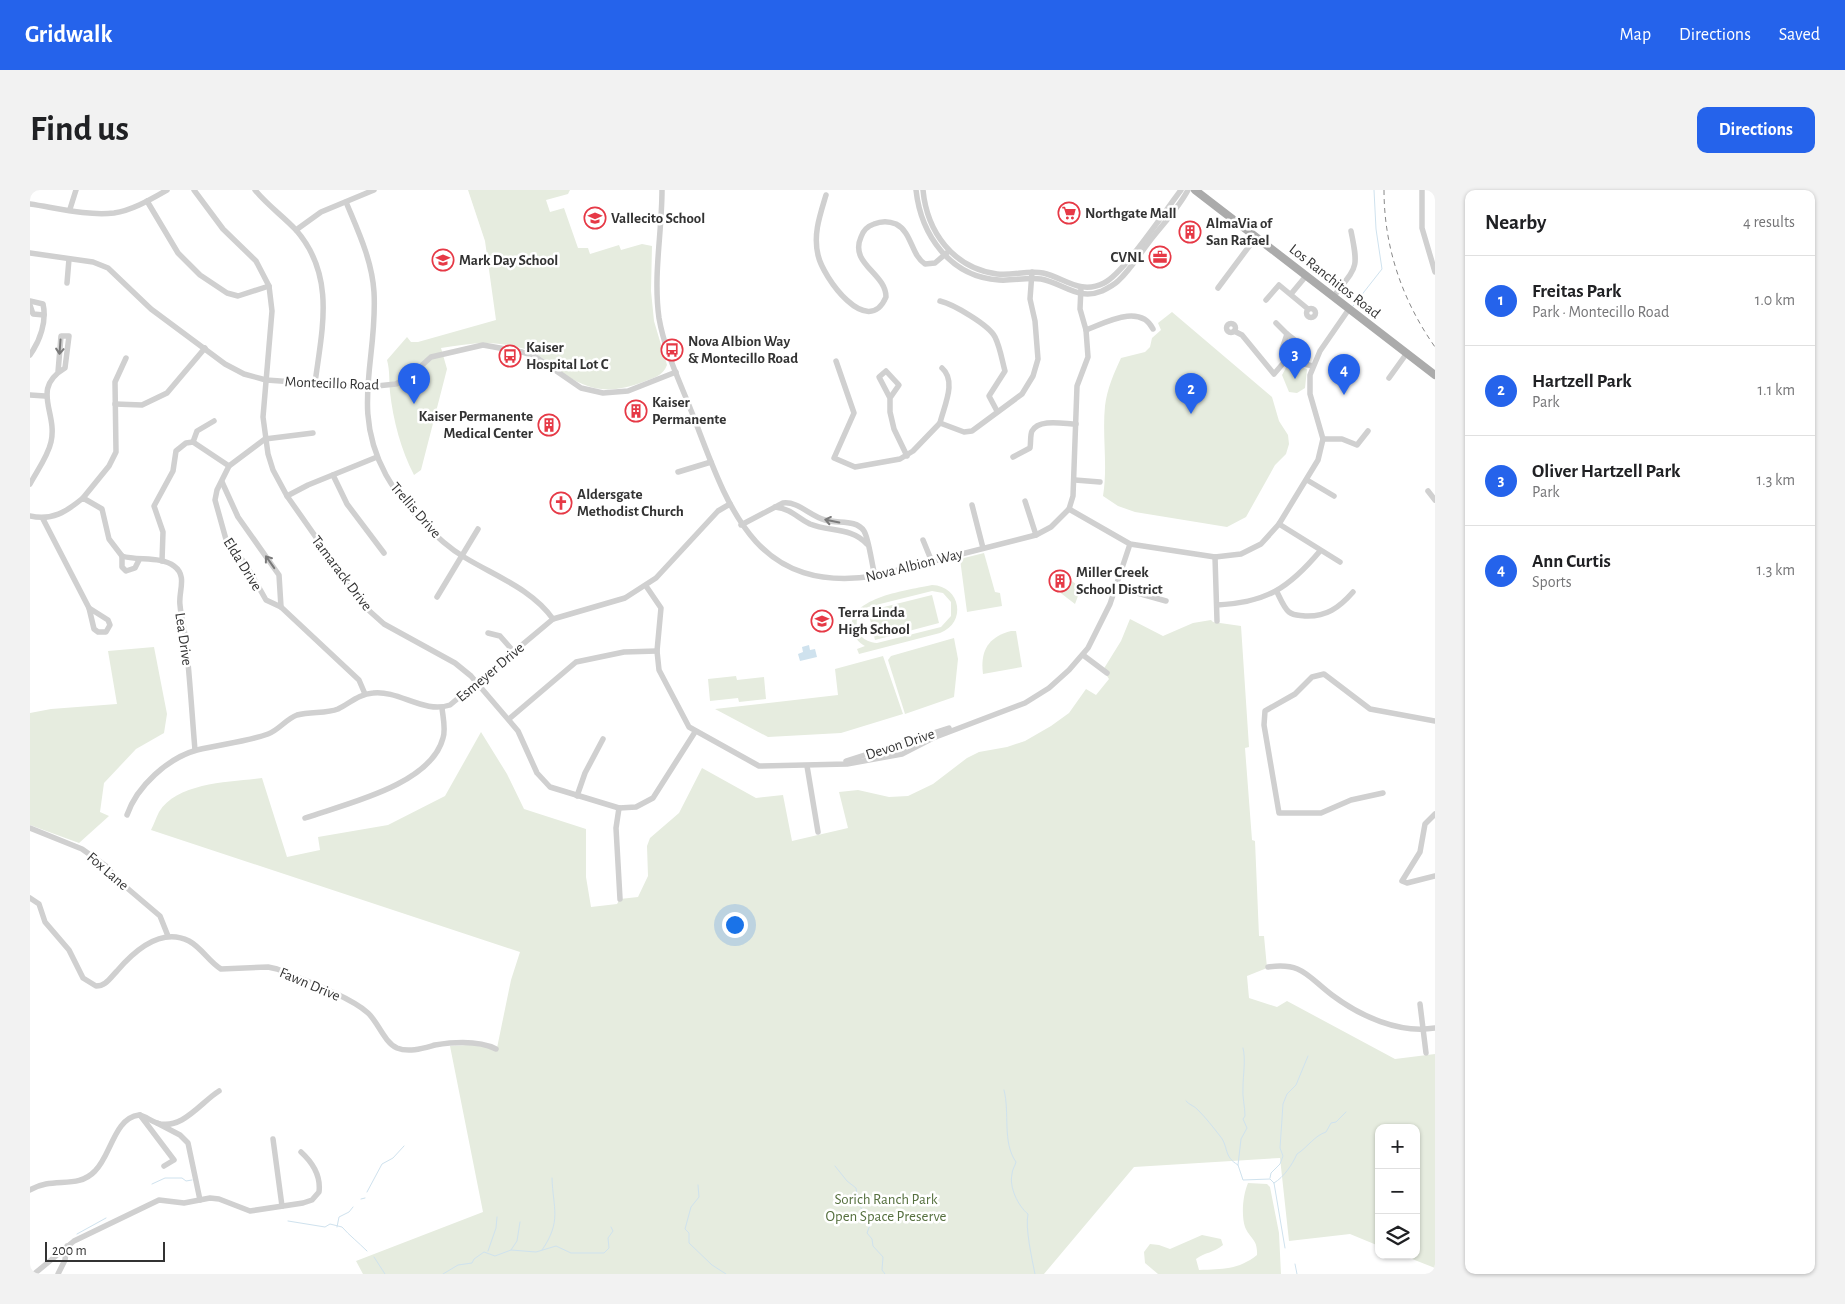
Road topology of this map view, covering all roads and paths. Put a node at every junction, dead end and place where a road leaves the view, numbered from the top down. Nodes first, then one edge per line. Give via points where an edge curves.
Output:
1 (76, 190) edge
2 (167, 190) edge
3 (194, 190) edge
4 (255, 190) edge
5 (374, 190) edge
6 (662, 190) edge
7 (916, 190) edge
8 (923, 190) edge
9 (1181, 190) edge
10 (1188, 190) edge
11 (1195, 190) edge
12 (1422, 190) edge
13 (826, 195) dead end
14 (146, 201) junction
15 (346, 202) junction
16 (30, 204) edge
17 (70, 209) junction
18 (296, 230) junction
19 (1351, 231) dead end
20 (1256, 237) junction
21 (30, 253) edge
22 (947, 253) junction
23 (69, 259) junction
24 (1435, 272) edge
25 (1032, 275) junction
26 (1306, 276) junction
27 (67, 283) dead end
28 (269, 286) junction
29 (1218, 288) dead end
30 (1081, 291) junction
31 (1291, 294) junction
32 (1333, 297) junction
33 (1266, 300) dead end
34 (940, 301) dead end
35 (30, 303) edge
36 (1308, 309) dead end
37 (1349, 309) junction
38 (44, 315) junction
39 (1276, 323) dead end
40 (1153, 329) dead end
41 (1086, 330) junction
42 (1234, 330) dead end
43 (1287, 334) junction
44 (1301, 345) dead end
45 (205, 348) junction
46 (1407, 353) junction
47 (30, 356) edge
48 (126, 358) dead end
49 (1286, 360) junction
50 (836, 361) dead end
51 (1313, 366) junction
52 (942, 368) dead end
53 (58, 372) junction
54 (676, 372) junction
55 (1435, 375) edge
56 (1389, 378) dead end
57 (266, 380) junction
58 (315, 383) junction
59 (367, 387) junction
60 (30, 394) edge
61 (45, 396) junction
62 (890, 398) dead end
63 (116, 404) junction
64 (997, 411) junction
65 (214, 420) dead end
66 (940, 423) junction
67 (1076, 424) junction
68 (1368, 431) dead end
69 (313, 433) dead end
70 (1322, 438) junction
71 (265, 439) junction
72 (193, 442) junction
73 (907, 456) junction
74 (377, 457) junction
75 (1013, 457) dead end
76 (710, 462) junction
77 (229, 466) junction
78 (678, 472) dead end
79 (333, 475) junction
80 (1075, 480) junction
81 (1307, 480) junction
82 (222, 482) junction
83 (1100, 482) dead end
84 (30, 484) edge
85 (1428, 491) dead end
86 (287, 496) junction
87 (1334, 496) dead end
88 (83, 498) junction
89 (1435, 500) edge
90 (1025, 501) dead end
91 (730, 504) junction
92 (972, 505) dead end
93 (776, 507) junction
94 (1069, 509) junction
95 (30, 516) edge
96 (43, 519) junction
97 (1279, 524) junction
98 (741, 525) junction
99 (478, 529) dead end
100 (1036, 535) junction
101 (923, 540) dead end
102 (867, 544) junction
103 (1130, 544) junction
104 (983, 548) junction
105 (1320, 551) junction
106 (384, 553) dead end
107 (122, 556) junction
108 (462, 556) junction
109 (1215, 557) junction
110 (139, 560) junction
111 (162, 561) junction
112 (932, 562) junction
113 (1340, 562) dead end
114 (875, 576) junction
115 (646, 586) junction
116 (1116, 587) junction
117 (1277, 592) junction
118 (1353, 592) dead end
119 (437, 597) dead end
120 (1166, 601) dead end
121 (1217, 605) junction
122 (281, 607) junction
123 (90, 608) dead end
124 (553, 619) junction
125 (1217, 620) dead end
126 (488, 633) dead end
127 (656, 651) junction
128 (514, 652) junction
129 (1083, 655) junction
130 (1107, 673) dead end
131 (478, 683) junction
132 (365, 694) junction
133 (442, 708) junction
134 (509, 720) junction
135 (1435, 721) edge
136 (970, 724) junction
137 (695, 732) junction
138 (603, 739) dead end
139 (195, 750) junction
140 (832, 765) junction
141 (807, 766) junction
142 (1383, 793) dead end
143 (577, 796) junction
144 (619, 808) junction
145 (1435, 814) edge
146 (127, 815) dead end
147 (305, 818) dead end
148 (30, 828) edge
149 (818, 832) dead end
150 (1435, 876) edge
151 (30, 898) edge
152 (620, 899) dead end
153 (168, 936) junction
154 (1268, 968) dead end
155 (1420, 1004) dead end
156 (1435, 1028) edge
157 (1423, 1030) junction
158 (496, 1049) dead end
159 (1426, 1053) dead end
160 (219, 1092) dead end
161 (140, 1115) junction
162 (157, 1123) junction
163 (273, 1139) dead end
164 (301, 1152) dead end
165 (164, 1166) dead end
166 (30, 1190) edge
167 (200, 1200) junction
168 (282, 1206) junction
169 (67, 1246) junction
170 (34, 1274) edge
171 (58, 1274) edge

1 - 17 street
2 - 14 street
3 - 28 street, Tamarack Drive via 223,229 256,261
4 - 18 street
5 - 15 street
6 - 54 street, Nova Albion Way via 656,285 659,319
7 - 22 street via 924,226 934,243
8 - 22 street via 930,224
9 - 30 street via 1113,277
10 - 30 street via 1117,282 1100,292
11 - 20 main road, Los Ranchitos Road
12 - 24 street via 1422,228
13 - 22 street via 816,238 819,260 833,284 860,310 879,308 886,297 884,285 860,254 859,241 871,225 884,221 897,224 925,264 935,264
14 - 17 street via 115,212
14 - 28 street via 178,253 200,275 227,293 238,296
15 - 18 street via 310,218
15 - 59 street, Trellis Drive via 364,244 374,291
16 - 17 street
18 - 58 street via 309,249 324,295
19 - 32 street via 1357,261
20 - 26 main road, Los Ranchitos Road
20 - 29 street
21 - 23 street, Montecillo Road
22 - 25 street via 990,272
23 - 27 street
23 - 45 street, Montecillo Road via 94,262 108,268 151,309
25 - 30 street via 1046,274
25 - 64 street via 1030,299 1038,359 1033,376 1022,394
26 - 31 street
26 - 32 main road, Los Ranchitos Road
28 - 57 street, Tamarack Drive via 272,311
30 - 41 street via 1080,316
31 - 33 street via 1279,285
31 - 36 street
32 - 37 main road, Los Ranchitos Road
34 - 64 street via 991,331 996,338 1005,371 990,396
35 - 38 street via 33,314
35 - 38 street via 43,304
37 - 46 main road, Los Ranchitos Road
37 - 51 street
38 - 47 street
39 - 43 street
40 - 41 street via 1141,318 1129,316
41 - 67 street via 1088,357 1077,386
42 - 49 street via 1242,335 1274,374
43 - 44 street
43 - 49 street via 1282,349
45 - 57 street, Montecillo Road via 244,374
45 - 63 street via 167,394 142,405
46 - 55 main road, Los Ranchitos Road
46 - 56 street
48 - 63 street via 115,382
49 - 51 street
50 - 73 street via 854,413 834,458 855,467
51 - 70 street via 1310,394
52 - 66 street via 950,381
53 -> 53 street via 65,368 69,336 60,336
53 - 61 street via 51,379
54 - 59 street, Montecillo Road via 628,391 603,393 581,388 536,357 483,345 431,357 396,384
54 - 76 street, Nova Albion Way
57 - 58 street, Montecillo Road
57 - 71 street, Tamarack Drive
58 - 59 street, Montecillo Road
59 - 74 street, Trellis Drive via 369,431
60 - 61 street
61 - 84 street via 52,424 51,442
62 - 73 street via 894,429
63 - 88 street via 116,452
64 - 66 street via 972,431 964,432
65 - 72 street via 197,431
66 - 73 street
67 - 75 street via 1045,423 1037,426 1032,431 1030,448
67 - 80 street
68 - 70 street via 1358,445 1342,439
69 - 71 street
70 - 81 street via 1318,460
71 - 77 street, Elda Drive
71 - 86 street, Tamarack Drive via 273,470
72 - 77 street
72 - 111 street via 176,451 173,470 154,506 163,532
74 - 79 street
74 - 108 street, Trellis Drive via 398,494 448,546
76 - 78 street
76 - 91 street, Nova Albion Way
77 - 82 street, Elda Drive
79 - 86 street
79 - 106 street via 347,504
80 - 83 street
80 - 94 street
81 - 87 street
81 - 97 street
122 -> 82 street, Elda Drive via 280,575 238,517
82 - 122 street, Elda Drive via 215,500 227,542 245,563 266,600
85 - 89 street
86 - 131 street, Tamarack Drive via 365,607 384,624 455,663
88 - 96 street via 65,512
88 - 107 street via 102,509 109,538
90 - 100 street
91 - 98 street, Nova Albion Way
91 - 115 street, Esmeyer Drive via 718,511
92 - 104 street
93 - 98 street
93 - 102 street via 787,508 808,523 827,530 848,531
102 -> 93 street via 866,533 859,525 825,520 790,502
94 - 100 street, Nova Albion Way via 1051,527
94 - 103 street
95 - 96 street
96 - 123 street
97 - 105 street
97 - 109 street via 1266,540 1251,550
98 - 114 street, Nova Albion Way via 767,553 796,570 832,579
99 - 108 street
100 - 104 street, Nova Albion Way
101 - 112 street
102 - 114 street
103 - 109 street
103 - 116 street, Devon Drive
104 - 112 street, Nova Albion Way
105 - 113 street
105 - 117 street via 1304,570
107 - 110 street
107 - 110 street via 122,567 126,570 134,568
108 - 119 street
108 - 124 street, Trellis Drive via 533,597
109 - 121 street
110 - 111 street
111 - 139 street, Lea Drive via 174,566 181,576 179,600 186,641
112 - 114 street, Nova Albion Way
115 - 124 street, Esmeyer Drive via 604,606
115 - 127 street, Devon Drive via 660,608
116 - 120 street
116 - 129 street, Devon Drive
117 - 118 street via 1288,611 1312,616 1334,611
117 - 121 street via 1252,601
121 - 125 street
122 - 132 street, Elda Drive via 359,680
124 - 128 street, Esmeyer Drive
126 - 128 street via 500,636
127 - 134 street via 624,652 576,662
127 - 137 street, Devon Drive via 658,670
128 - 131 street, Esmeyer Drive
129 - 130 street
129 - 136 street, Devon Drive via 1049,688 1025,703
131 - 133 street, Esmeyer Drive
131 - 134 street, Tamarack Drive
132 - 133 street, Esmeyer Drive via 382,693
132 - 139 street, Esmeyer Drive via 331,711 295,716 269,733
133 - 147 street via 443,740 439,750 416,774 396,786
134 - 143 street, Tamarack Drive via 525,742 532,765 542,780 556,790
135 - 142 street via 1370,709 1324,674 1312,677 1295,694 1266,711 1264,725 1279,813 1321,813 1351,800
136 - 140 street, Devon Drive via 934,732
136 - 140 street, Devon Drive via 902,754
137 - 141 street, Devon Drive via 759,766
137 - 144 street, Tamarack Drive via 653,798 636,807
138 - 143 street
139 - 146 street, Esmeyer Drive via 147,782
140 - 141 street, Devon Drive
141 - 149 street
143 - 144 street, Tamarack Drive
144 - 152 street via 616,828
145 - 150 street via 1426,824 1420,852 1402,881 1407,883
148 - 153 street, Fox Lane via 82,849 106,866 160,916
151 - 153 street via 39,904 46,922 69,950 83,978 96,986 108,982 144,946
153 - 158 street, Fawn Drive via 194,944 221,969 277,969 345,999 368,1013 399,1048 412,1050 471,1043 486,1044
154 - 157 street via 1284,965 1301,969 1333,996 1369,1016 1395,1028
155 - 157 street
156 - 157 street
157 - 159 street
160 - 162 street via 185,1118 174,1123
161 - 162 street
161 - 165 street via 174,1160
161 - 166 street via 128,1118 122,1124 99,1168 87,1178 46,1183
162 - 167 street via 188,1142
163 - 168 street
164 - 168 street via 312,1163 319,1181 319,1192 312,1200
167 - 168 street via 218,1199 250,1211
167 - 169 street via 184,1203 160,1200
169 - 170 street
169 - 171 street

